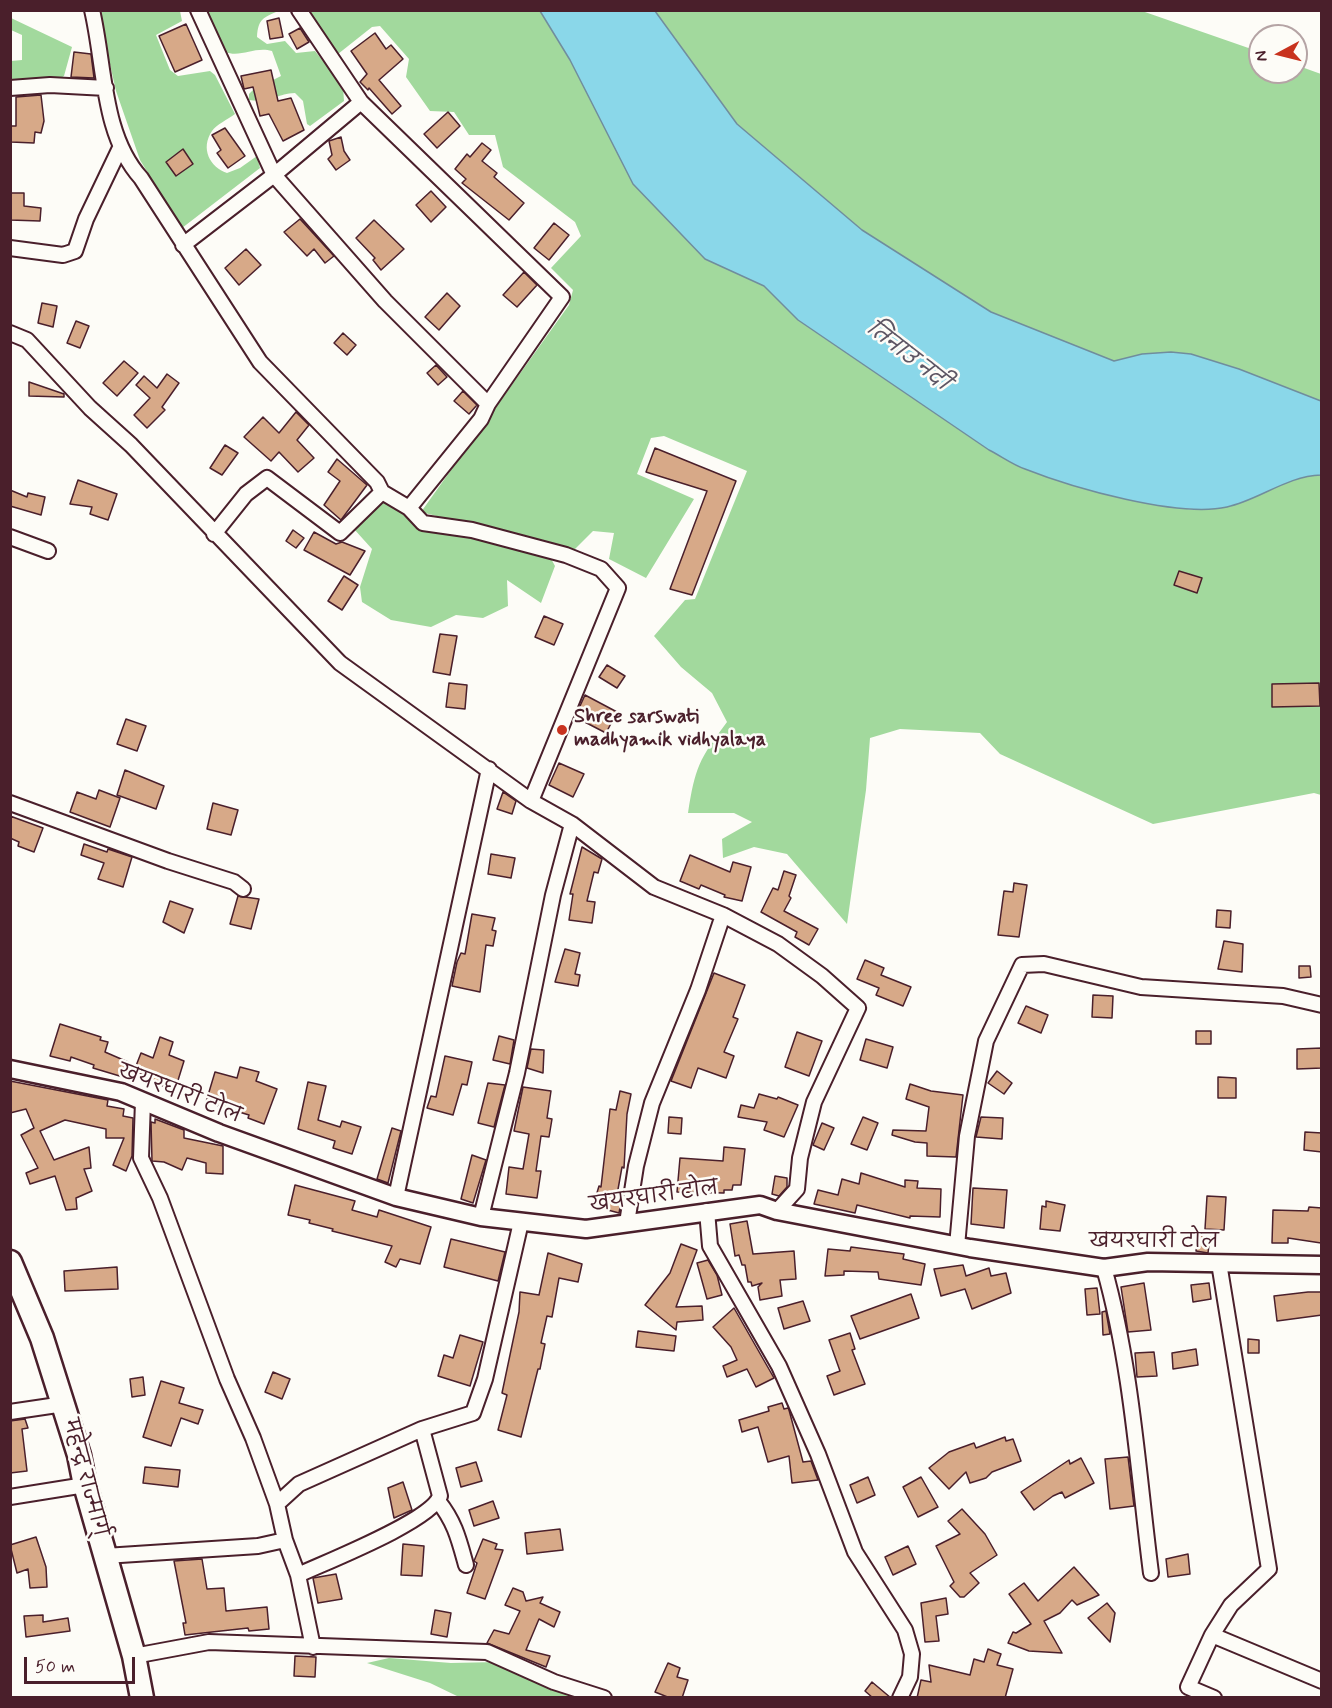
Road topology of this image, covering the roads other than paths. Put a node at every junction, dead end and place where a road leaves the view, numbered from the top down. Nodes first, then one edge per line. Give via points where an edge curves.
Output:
1 (92, 10) edge
2 (198, 10) edge
3 (299, 10) edge
4 (10, 87) edge
5 (105, 88) junction
6 (361, 102) junction
7 (120, 148) junction
8 (274, 175) junction
9 (183, 245) junction
10 (10, 248) edge
11 (10, 333) edge
12 (488, 404) junction
13 (382, 492) junction
14 (409, 508) junction
15 (214, 534) junction
16 (10, 537) edge
17 (48, 551) dead end
18 (489, 769) junction
19 (531, 801) junction
20 (10, 803) edge
21 (572, 824) junction
22 (243, 889) dead end
23 (723, 915) junction
24 (1322, 1005) edge
25 (10, 1069) edge
26 (143, 1101) junction
27 (396, 1197) junction
28 (707, 1211) junction
29 (777, 1211) junction
30 (481, 1217) junction
31 (521, 1222) junction
32 (627, 1223) junction
33 (957, 1246) junction
34 (10, 1262) edge
35 (1219, 1263) junction
36 (1322, 1265) edge
37 (1104, 1268) junction
38 (63, 1404) junction
39 (10, 1412) edge
40 (422, 1429) junction
41 (85, 1485) junction
42 (10, 1497) edge
43 (438, 1501) junction
44 (277, 1504) junction
45 (285, 1540) junction
46 (105, 1556) junction
47 (466, 1564) dead end
48 (1150, 1573) dead end
49 (298, 1575) junction
50 (1212, 1635) junction
51 (313, 1647) junction
52 (134, 1656) junction
53 (1322, 1681) edge
54 (142, 1698) edge
55 (604, 1698) edge
56 (900, 1698) edge
57 (1214, 1698) edge

1 - 5 street
2 - 8 street
3 - 6 street
4 - 5 street
5 - 7 street
6 - 8 street
6 - 12 street via 562,297
7 - 9 street
7 - 10 street via 75,251 63,255
8 - 9 street
8 - 12 street via 385,301
9 - 13 street via 260,362 377,482
11 - 15 street via 27,340
12 - 14 street via 481,419
13 - 14 street
13 - 15 street via 340,534 267,478 246,494
14 - 19 street via 423,523 472,530 566,555 601,569 618,588
15 - 18 street via 340,663
16 - 17 street
18 - 19 street
18 - 27 street
19 - 21 street
20 - 22 street via 234,882
21 - 23 street via 654,887
21 - 30 street
23 - 29 street via 778,944 858,1008 814,1102 800,1158 797,1189
23 - 32 street via 698,990 652,1103
24 - 33 street via 1283,996 1141,987 1044,964 1022,965 986,1041 967,1136
25 - 26 street, खयरघारी टोल via 120,1092
26 - 27 street, खयरघारी टोल
26 - 44 street via 141,1158 160,1198
27 - 30 street, खयरघारी टोल
28 - 29 street, खयरघारी टोल via 760,1205
28 - 32 street, खयरघारी टोल
28 - 56 street via 710,1246 779,1366 855,1552 905,1630 912,1654 910,1677
29 - 33 street, खयरघारी टोल
30 - 31 street, खयरघारी टोल
31 - 32 street, खयरघारी टोल via 586,1229
31 - 40 street via 485,1379 473,1413
33 - 37 street, खयरघारी टोल
34 - 38 highway, महेन्द्र राज्मार्ग् via 42,1338
35 - 36 street, खयरघारी टोल
35 - 37 street, खयरघारी टोल via 1148,1262
35 - 50 street via 1269,1569 1231,1605
37 - 48 street via 1116,1308
38 - 39 street
38 - 41 highway, महेन्द्र राज्मार्ग्
40 - 43 street via 440,1496
40 - 44 street via 299,1484
41 - 42 street
41 - 46 highway, महेन्द्र राज्मार्ग्
43 - 47 street via 461,1538
43 - 49 street via 418,1518
44 - 45 street
45 - 46 street via 258,1546
45 - 49 street
46 - 52 highway, महेन्द्र राज्मार्ग्
49 - 51 street
50 - 53 street
50 - 57 street via 1188,1687
51 - 52 street via 209,1642
51 - 55 street via 487,1652 554,1682
52 - 54 highway, महेन्द्र राज्मार्ग्

